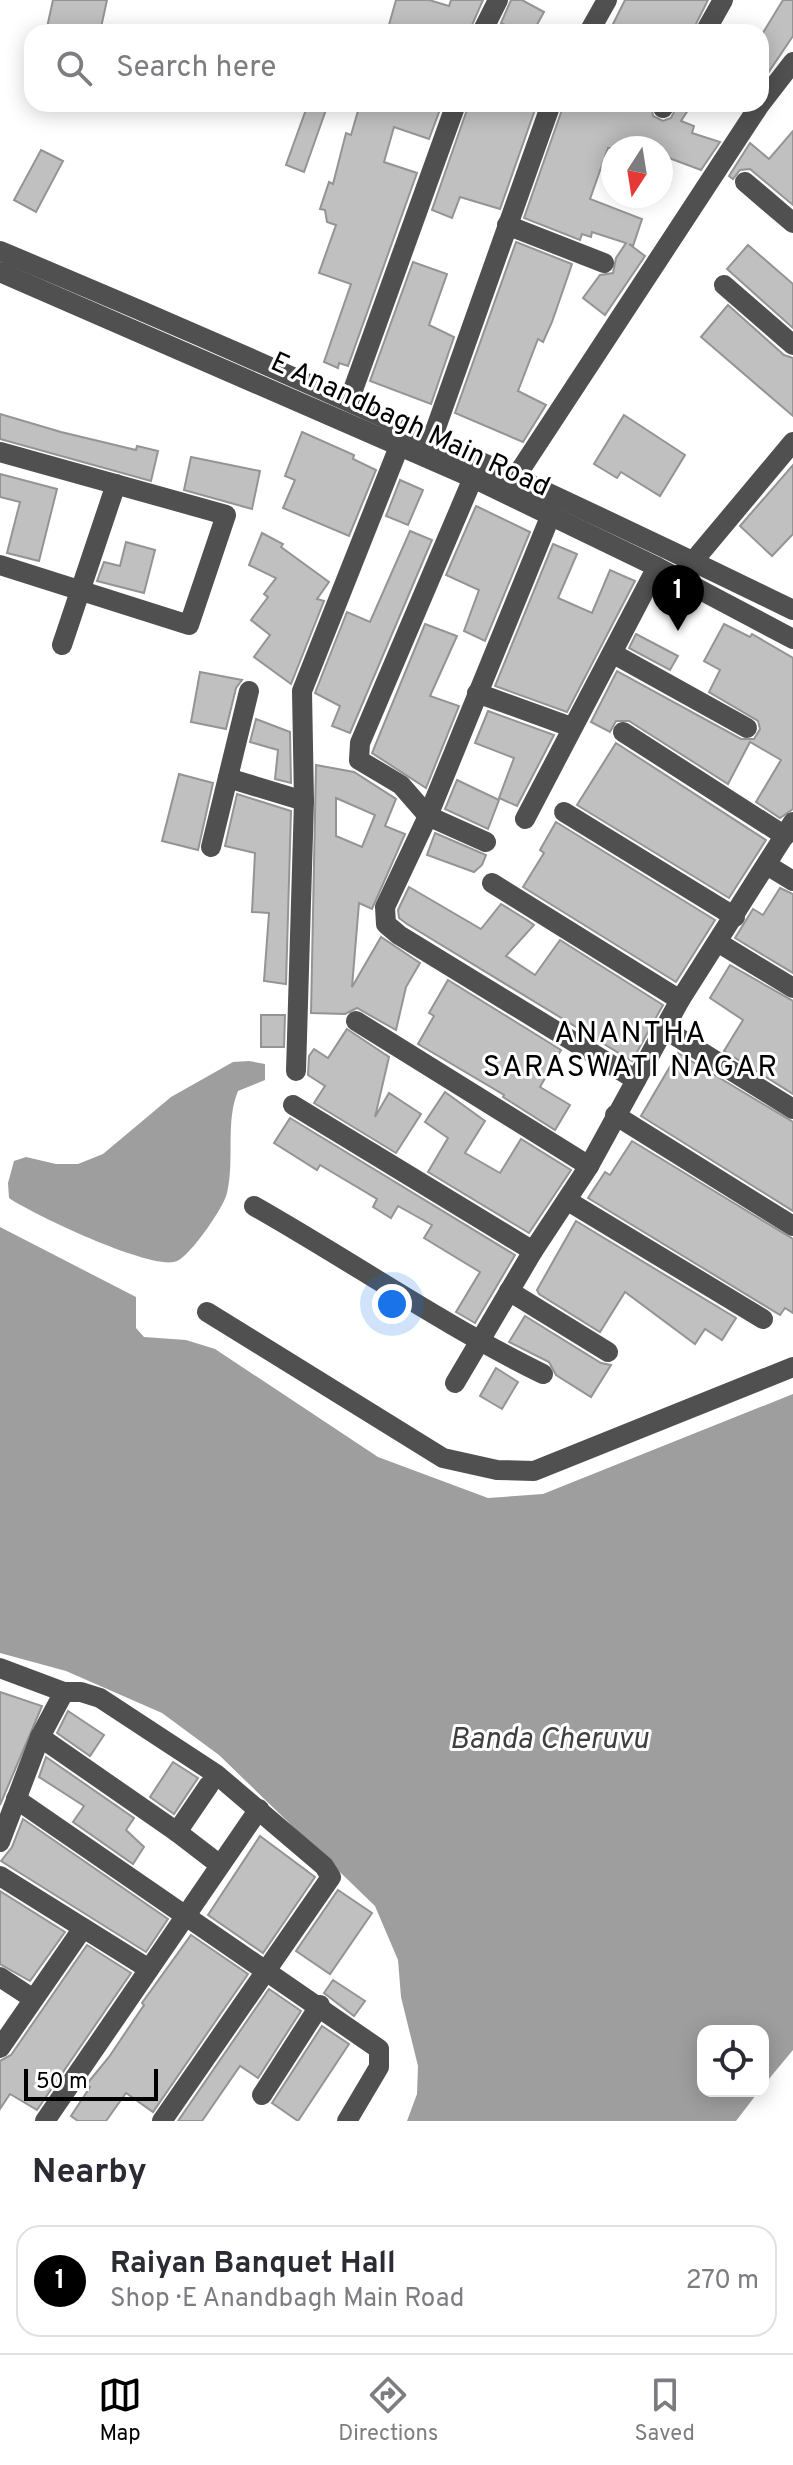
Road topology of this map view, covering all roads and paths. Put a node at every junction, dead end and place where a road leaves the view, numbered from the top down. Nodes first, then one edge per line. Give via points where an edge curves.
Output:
1 (498, 0) edge
2 (607, 0) edge
3 (723, 0) edge
4 (486, 24) edge
5 (594, 24) edge
6 (710, 24) edge
7 (793, 62) edge
8 (769, 93) edge
9 (453, 112) edge
10 (548, 112) edge
11 (755, 112) edge
12 (745, 182) dead end
13 (793, 223) edge
14 (507, 225) junction
15 (0, 251) edge
16 (604, 263) dead end
17 (0, 272) edge
18 (724, 285) dead end
19 (793, 345) edge
20 (349, 401) junction
21 (403, 437) junction
22 (432, 439) junction
23 (793, 442) edge
24 (0, 452) edge
25 (473, 478) junction
26 (515, 478) junction
27 (116, 484) junction
28 (550, 517) junction
29 (691, 560) junction
30 (0, 565) edge
31 (657, 567) junction
32 (680, 579) junction
33 (81, 591) junction
34 (793, 610) edge
35 (793, 639) edge
36 (62, 645) dead end
37 (612, 653) junction
38 (249, 691) dead end
39 (477, 693) junction
40 (571, 727) junction
41 (747, 728) dead end
42 (623, 732) dead end
43 (228, 778) junction
44 (304, 801) junction
45 (564, 812) dead end
46 (428, 816) junction
47 (525, 819) dead end
48 (789, 829) edge
49 (486, 842) dead end
50 (211, 847) dead end
51 (767, 865) junction
52 (793, 881) edge
53 (492, 883) dead end
54 (735, 917) junction
55 (719, 943) junction
56 (793, 988) edge
57 (680, 1000) junction
58 (356, 1021) dead end
59 (663, 1028) junction
60 (296, 1071) dead end
61 (636, 1080) junction
62 (293, 1105) dead end
63 (793, 1109) edge
64 (615, 1115) junction
65 (589, 1166) junction
66 (568, 1201) junction
67 (254, 1206) dead end
68 (793, 1226) edge
69 (533, 1251) junction
70 (509, 1291) junction
71 (207, 1312) dead end
72 (763, 1319) dead end
73 (479, 1342) junction
74 (608, 1352) dead end
75 (793, 1367) edge
76 (543, 1374) dead end
77 (455, 1383) dead end
78 (0, 1668) edge
79 (64, 1692) junction
80 (40, 1737) junction
81 (0, 1776) edge
82 (209, 1785) dead end
83 (18, 1791) junction
84 (259, 1809) junction
85 (177, 1832) junction
86 (0, 1842) edge
87 (220, 1865) junction
88 (0, 1876) edge
89 (187, 1914) junction
90 (83, 1928) junction
91 (149, 1969) junction
92 (265, 1970) junction
93 (0, 1977) edge
94 (32, 1998) junction
95 (320, 2005) junction
96 (0, 2048) edge
97 (262, 2095) dead end
98 (45, 2121) edge
99 (162, 2121) edge
100 (347, 2121) edge

1 - 4 street
2 - 5 street
3 - 6 street
7 - 8 street
9 - 20 street
10 - 14 street
11 - 26 street
12 - 13 street
14 - 16 street
14 - 22 street
15 - 20 street, E Anandbagh Main Road
17 - 21 street, E Anandbagh Main Road
18 - 19 street
20 - 21 street, E Anandbagh Main Road
21 - 22 street, E Anandbagh Main Road
21 - 25 street, E Anandbagh Main Road
21 - 44 street via 302,691
22 - 26 street, E Anandbagh Main Road
23 - 29 street
24 - 27 street
25 - 28 street, E Anandbagh Main Road
25 - 46 street via 360,743 359,760 401,785
26 - 29 street, E Anandbagh Main Road
27 - 33 street
27 - 33 street via 226,515 189,625
28 - 31 street, E Anandbagh Main Road
28 - 39 street
29 - 32 street
29 - 34 street, E Anandbagh Main Road
30 - 33 street
31 - 32 street, E Anandbagh Main Road
31 - 37 street
32 - 35 street, E Anandbagh Main Road
33 - 36 street
37 - 40 street
37 - 41 street
38 - 43 street
39 - 40 street
39 - 46 street
40 - 47 street
42 - 48 street
43 - 44 street
43 - 50 street
44 - 60 street
45 - 54 street
46 - 49 street
46 - 61 street via 385,907 386,924
48 - 51 street
51 - 52 street
51 - 54 street
53 - 57 street
54 - 55 street
55 - 56 street
55 - 57 street
57 - 59 street
58 - 65 street
59 - 61 street
59 - 63 street
61 - 64 street
62 - 69 street
64 - 65 street
64 - 68 street
65 - 66 street
66 - 69 street
66 - 72 street
67 - 73 street
69 - 70 street
70 - 73 street
70 - 74 street
71 - 75 street via 443,1458 497,1470 534,1471
73 - 76 street
73 - 77 street
78 - 79 street
79 - 80 street
79 - 84 street via 100,1698 216,1774
80 - 83 street
80 - 85 street
81 - 83 street
82 - 85 street
83 - 86 street
83 - 89 street
84 - 87 street
84 - 92 street via 331,1877
85 - 87 street
87 - 89 street
88 - 90 street
89 - 91 street
89 - 92 street
90 - 91 street
90 - 94 street
91 - 98 street
92 - 95 street
92 - 99 street
93 - 94 street
94 - 96 street
95 - 97 street
95 - 100 street via 379,2049 379,2067

